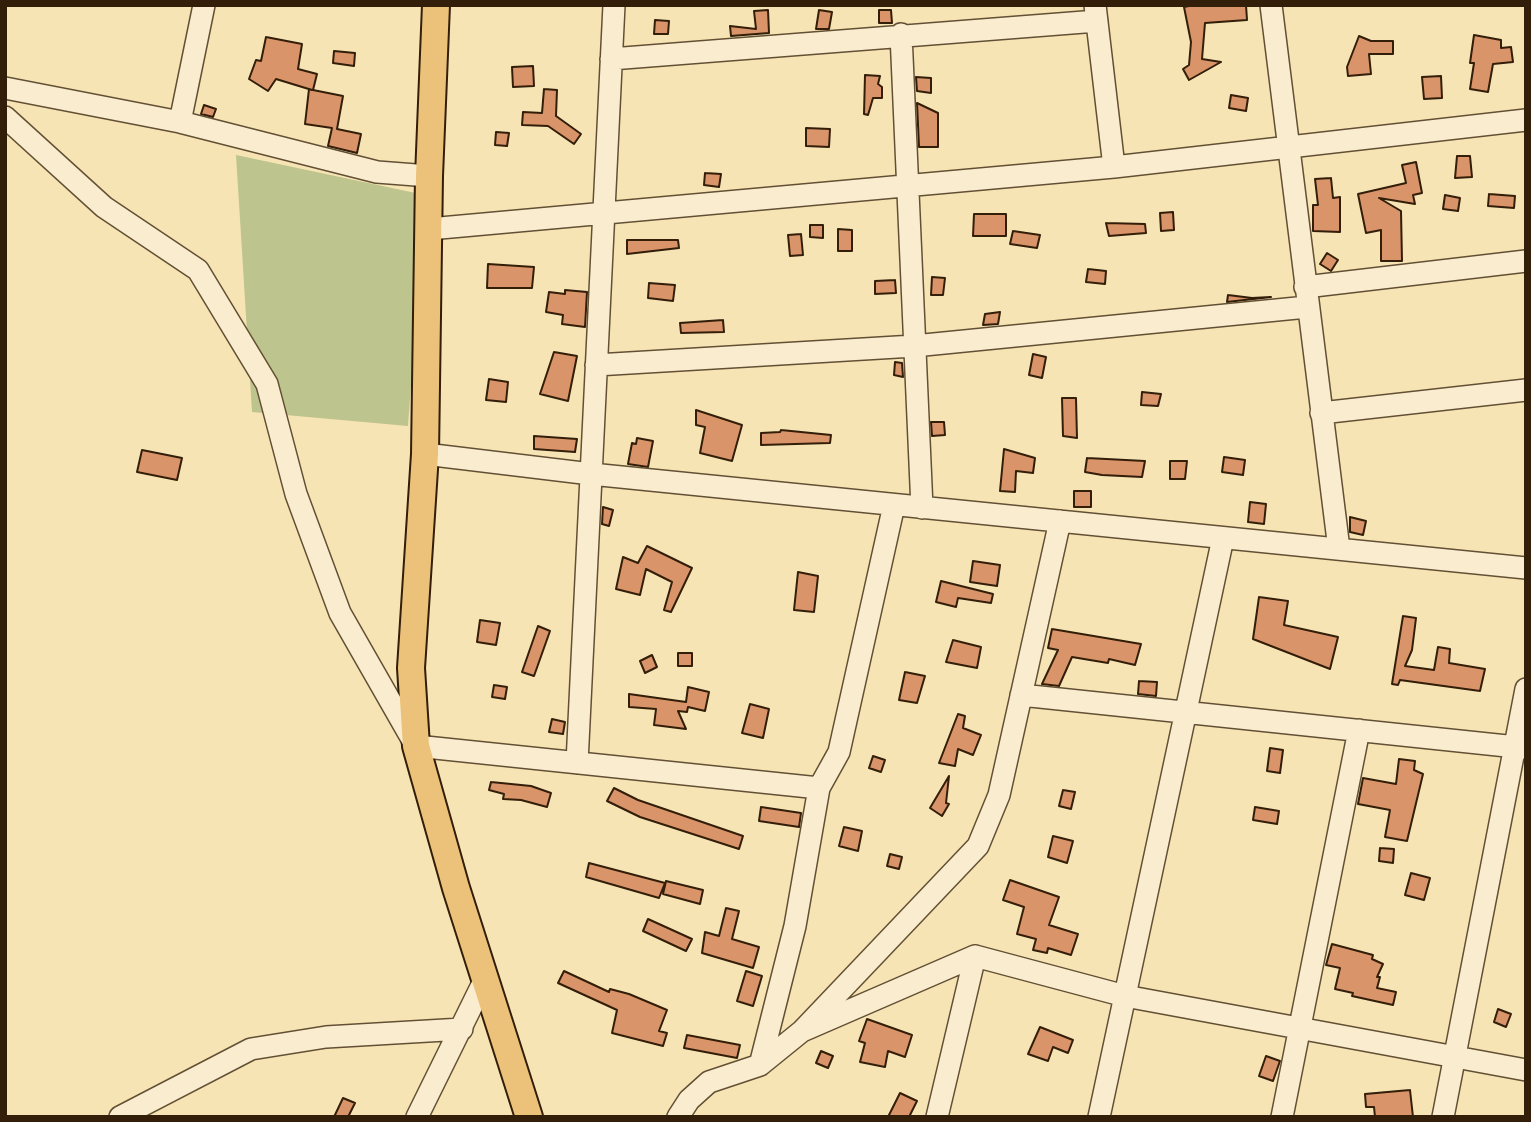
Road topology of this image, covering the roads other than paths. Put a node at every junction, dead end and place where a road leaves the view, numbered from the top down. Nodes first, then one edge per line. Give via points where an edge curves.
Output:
1 (204, 5) edge
2 (436, 5) edge
3 (614, 5) edge
4 (1271, 5) edge
5 (1096, 13) edge
6 (901, 34) junction
7 (611, 59) junction
8 (5, 88) edge
9 (5, 117) edge
10 (1526, 120) edge
11 (180, 122) junction
12 (1286, 147) junction
13 (1114, 167) junction
14 (429, 176) junction
15 (906, 185) junction
16 (604, 211) junction
17 (429, 229) junction
18 (1526, 261) edge
19 (1306, 297) junction
20 (914, 346) junction
21 (596, 365) junction
22 (1526, 390) edge
23 (1321, 413) junction
24 (425, 454) junction
25 (591, 474) junction
26 (894, 505) junction
27 (922, 508) junction
28 (1060, 521) junction
29 (1223, 538) junction
30 (1339, 549) junction
31 (1526, 568) edge
32 (1526, 690) edge
33 (1021, 695) junction
34 (1185, 713) junction
35 (1359, 730) junction
36 (416, 746) junction
37 (1520, 747) edge
38 (577, 762) junction
39 (819, 788) junction
40 (975, 956) junction
41 (485, 979) junction
42 (1125, 996) junction
43 (1299, 1028) junction
44 (462, 1029) junction
45 (802, 1031) junction
46 (1456, 1057) junction
47 (760, 1065) junction
48 (1526, 1070) edge
49 (120, 1117) edge
50 (417, 1117) edge
51 (530, 1117) edge
52 (678, 1117) edge
53 (937, 1117) edge
54 (1099, 1117) edge
55 (1282, 1117) edge
56 (1443, 1117) edge

1 - 11 street
2 - 14 main road
3 - 7 street
4 - 12 street
5 - 6 street
5 - 13 street
6 - 7 street
6 - 15 street
7 - 16 street
8 - 11 street
9 - 36 street via 104,207 198,270 267,384 296,494 340,613
10 - 12 street
11 - 14 street via 377,172
12 - 13 street
12 - 19 street
13 - 15 street
14 - 17 main road
15 - 16 street
15 - 20 street
16 - 17 street
16 - 21 street
17 - 24 main road
18 - 19 street
19 - 20 street
19 - 23 street
20 - 21 street
20 - 27 street
21 - 25 street
22 - 23 street
23 - 30 street
24 - 25 street
24 - 36 main road via 411,667
25 - 26 street
25 - 38 street
26 - 27 street
26 - 39 street via 839,752
27 - 28 street
28 - 29 street
28 - 33 street
29 - 30 street
29 - 34 street
30 - 31 street
32 - 37 street
33 - 34 street
33 - 45 street via 999,795 978,846
34 - 35 street
34 - 42 street
35 - 37 street
35 - 43 street
36 - 38 street
36 - 41 main road
37 - 46 street
38 - 39 street
39 - 47 street via 794,926
40 - 42 street
40 - 45 street
40 - 53 street
41 - 44 street
41 - 51 main road
42 - 43 street
42 - 54 street
43 - 46 street
43 - 55 street
44 - 49 street via 326,1037 251,1049
44 - 50 street
45 - 47 street
46 - 48 street
46 - 56 street
47 - 52 street via 709,1083

